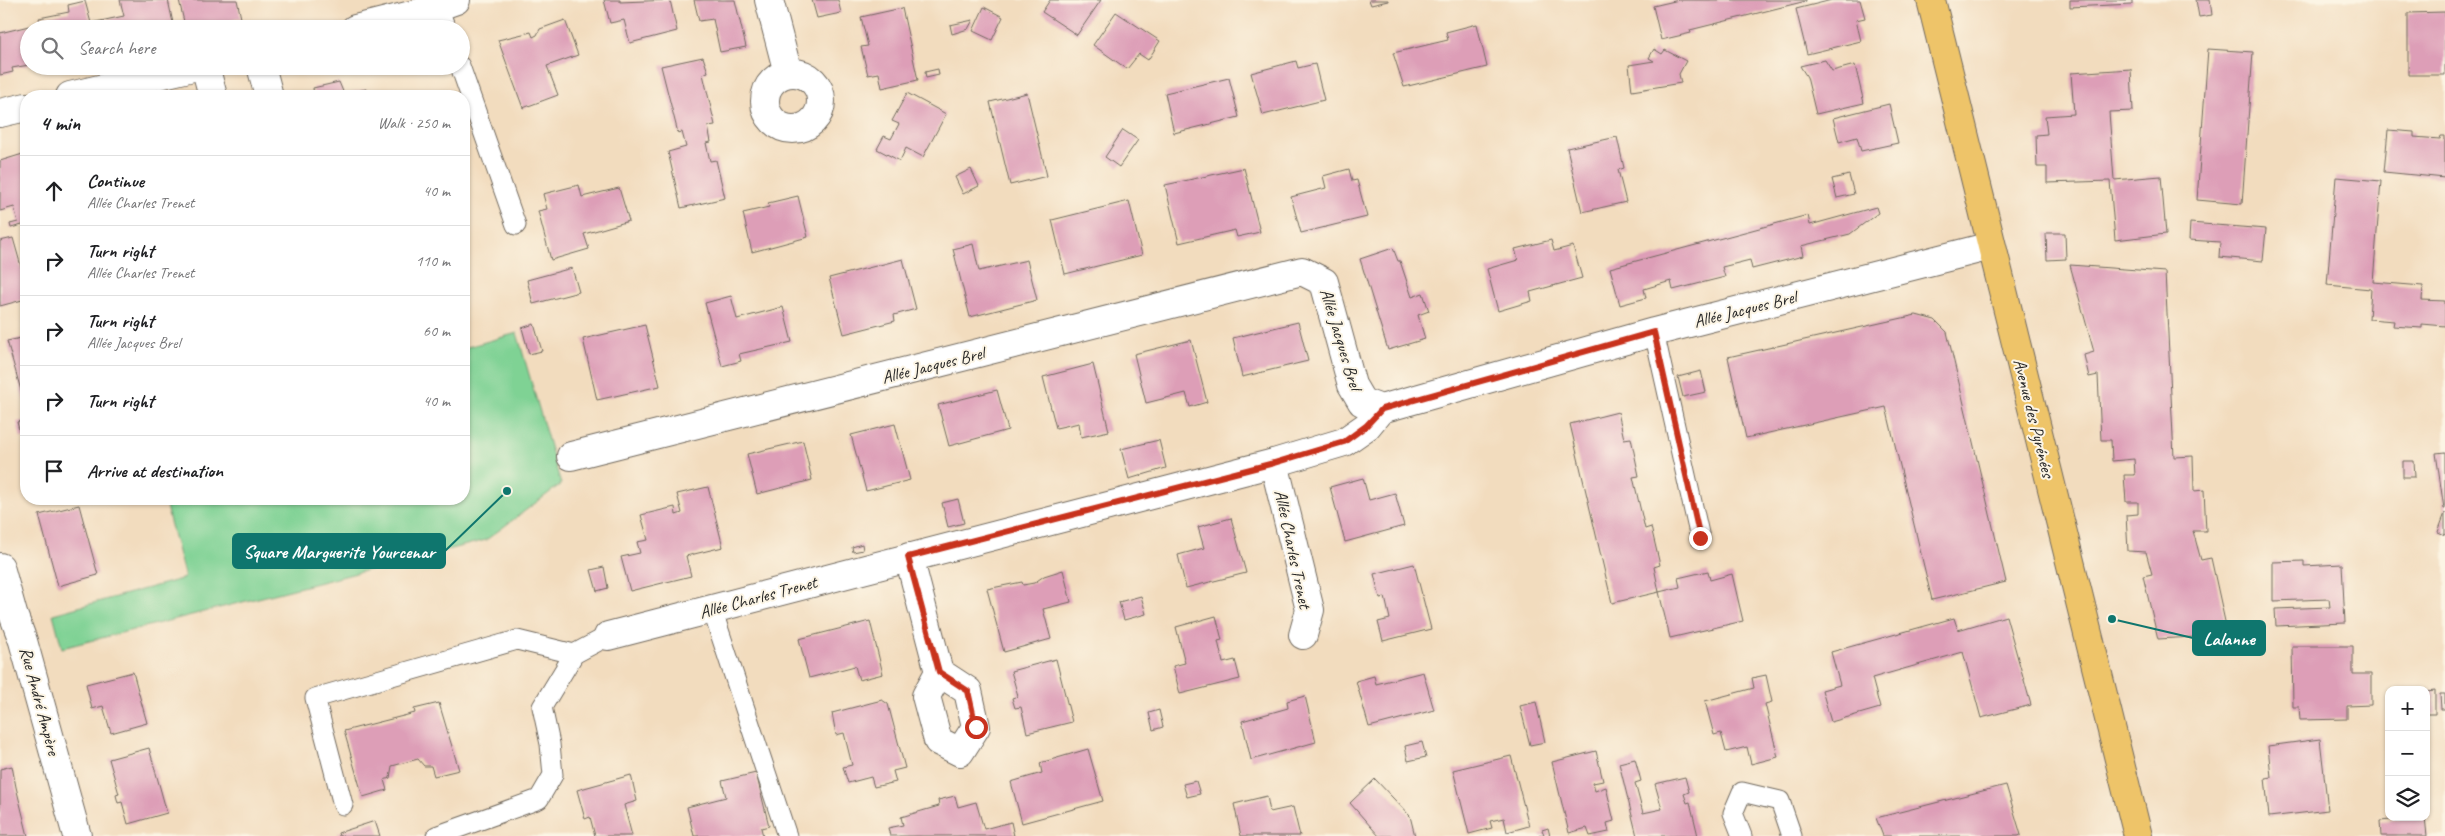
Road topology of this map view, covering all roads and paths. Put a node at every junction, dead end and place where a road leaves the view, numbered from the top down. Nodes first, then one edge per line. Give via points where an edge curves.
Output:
1 (769, 0) edge
2 (1931, 0) edge
3 (440, 12) edge
4 (400, 20) edge
5 (788, 73) dead end
6 (158, 75) edge
7 (208, 75) edge
8 (263, 75) edge
9 (463, 75) edge
10 (95, 90) edge
11 (211, 90) edge
12 (267, 90) edge
13 (468, 90) edge
14 (470, 94) edge
15 (20, 108) edge
16 (0, 113) edge
17 (516, 225) dead end
18 (1991, 246) junction
19 (1654, 332) junction
20 (1382, 409) junction
21 (571, 456) dead end
22 (1274, 463) junction
23 (1700, 538) dead end
24 (908, 557) junction
25 (0, 567) edge
26 (712, 609) junction
27 (6, 616) edge
28 (1303, 635) dead end
29 (608, 636) joint
30 (574, 654) junction
31 (939, 672) dead end
32 (343, 805) dead end
33 (77, 836) edge
34 (436, 836) edge
35 (787, 836) edge
36 (1742, 836) edge
37 (1792, 836) edge
38 (2138, 836) edge

1 - 5 street
2 - 18 main road, Avenue des Pyrénées
3 - 4 street
6 - 10 street
7 - 11 street
8 - 12 street
9 - 13 lane
14 - 17 lane
15 - 16 street
18 - 19 street, Allée Jacques Brel
18 - 38 main road, Avenue des Pyrénées
19 - 20 street, Allée Jacques Brel
19 - 23 lane
20 - 21 street, Allée Jacques Brel via 1362,402 1352,385 1324,282 1302,271
20 - 22 street, Allée Charles Trenet via 1344,442
22 - 24 street, Allée Charles Trenet
22 - 28 street, Allée Charles Trenet via 1310,610
24 - 26 street, Allée Charles Trenet
24 - 31 street
25 - 27 street, Rue André Ampère
26 - 29 street, Allée Charles Trenet
26 - 35 lane
27 - 33 street, Rue André Ampère via 23,640
29 - 30 lane
30 - 32 lane via 517,640 315,698
30 - 34 lane via 542,708 553,775 538,799
36 - 37 lane via 1733,813 1742,792 1780,801

